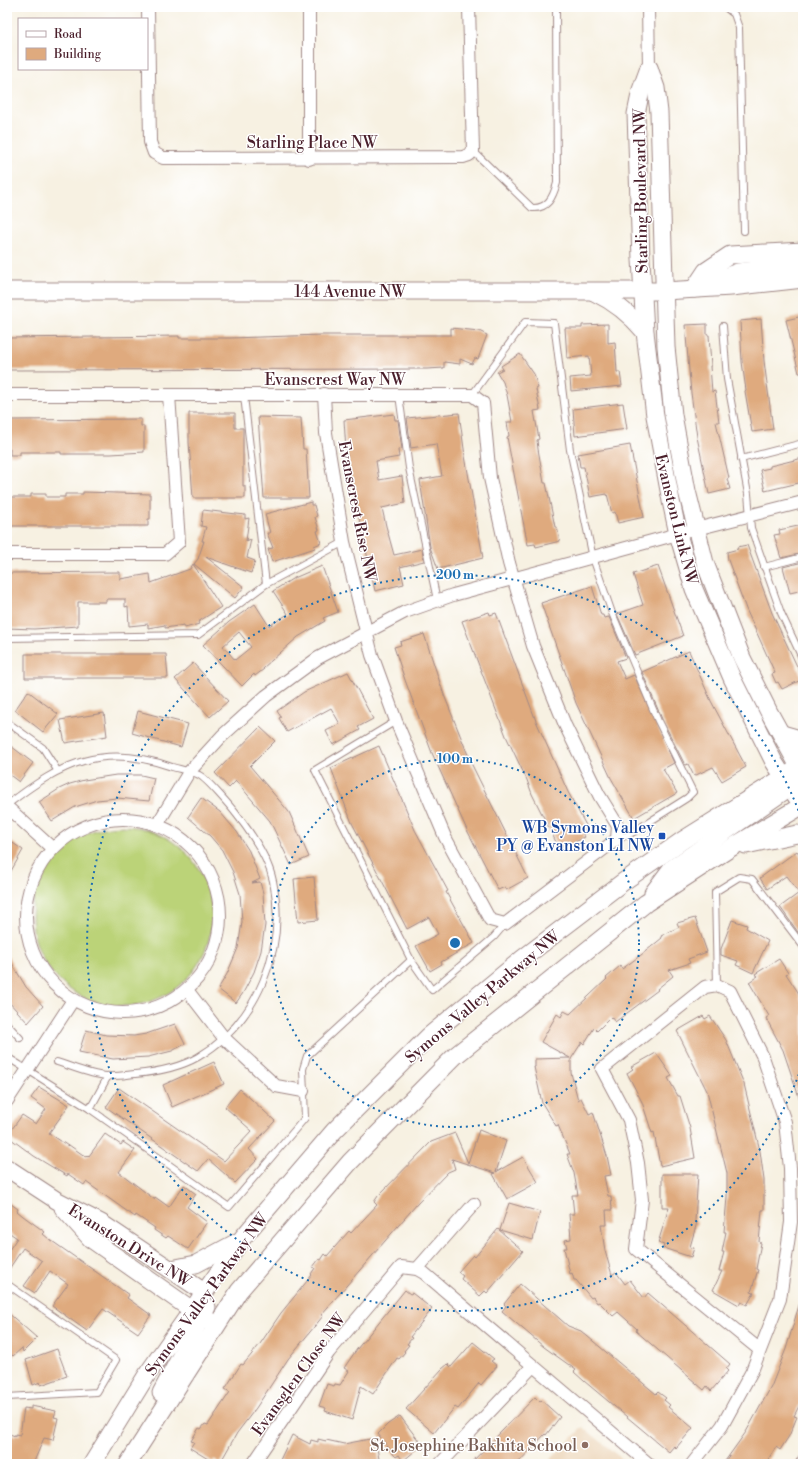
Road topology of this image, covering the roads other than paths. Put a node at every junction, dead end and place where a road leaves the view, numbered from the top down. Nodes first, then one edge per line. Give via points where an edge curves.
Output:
1 (148, 7) edge
2 (310, 7) edge
3 (470, 7) edge
4 (556, 7) edge
5 (648, 7) edge
6 (725, 7) edge
7 (649, 68) junction
8 (473, 151) junction
9 (309, 159) junction
10 (744, 231) dead end
11 (803, 251) edge
12 (803, 265) edge
13 (803, 279) edge
14 (694, 289) junction
15 (7, 291) edge
16 (592, 291) junction
17 (642, 291) junction
18 (664, 291) junction
19 (722, 326) dead end
20 (645, 332) junction
21 (324, 394) junction
22 (7, 395) edge
23 (168, 395) junction
24 (399, 395) junction
25 (472, 395) junction
26 (244, 396) junction
27 (803, 443) edge
28 (741, 459) junction
29 (803, 502) edge
30 (750, 515) junction
31 (687, 532) junction
32 (344, 542) junction
33 (7, 554) edge
34 (593, 558) junction
35 (803, 558) edge
36 (764, 567) junction
37 (514, 579) junction
38 (266, 584) junction
39 (438, 600) junction
40 (367, 633) junction
41 (7, 638) edge
42 (803, 660) edge
43 (396, 721) junction
44 (7, 722) edge
45 (782, 734) junction
46 (803, 740) edge
47 (802, 769) edge
48 (57, 770) junction
49 (189, 772) junction
50 (786, 782) junction
51 (803, 805) edge
52 (7, 806) edge
53 (157, 825) junction
54 (803, 835) edge
55 (617, 839) junction
56 (53, 849) junction
57 (729, 849) junction
58 (646, 903) junction
59 (505, 924) junction
60 (803, 946) edge
61 (411, 960) junction
62 (718, 985) junction
63 (187, 990) junction
64 (73, 1000) junction
65 (7, 1024) edge
66 (20, 1038) dead end
67 (224, 1038) junction
68 (7, 1057) edge
69 (57, 1062) dead end
70 (28, 1069) junction
71 (108, 1076) junction
72 (303, 1091) junction
73 (7, 1101) edge
74 (90, 1109) junction
75 (7, 1168) edge
76 (56, 1200) junction
77 (474, 1204) dead end
78 (797, 1222) edge
79 (241, 1240) junction
80 (171, 1269) junction
81 (417, 1269) junction
82 (7, 1284) edge
83 (204, 1292) junction
84 (203, 1317) junction
85 (760, 1350) junction
86 (533, 1366) junction
87 (7, 1397) edge
88 (803, 1456) edge
89 (92, 1464) edge
90 (122, 1464) edge
91 (128, 1464) edge
92 (252, 1464) edge
93 (440, 1464) edge
94 (649, 1464) edge
95 (692, 1464) edge
96 (798, 1464) edge

1 - 9 street, Starling Place NW via 150,142 154,153 164,158
2 - 9 street
3 - 8 street
4 - 8 lane via 557,183 551,200 540,208 532,208
5 - 7 street, Starling Boulevard NW
6 - 10 lane via 734,14 740,28
7 - 17 main road, Starling Boulevard NW via 636,114
7 - 18 main road, Starling Boulevard NW via 656,88 659,112
8 - 9 street, Starling Place NW via 469,156 463,157
11 - 14 main road via 730,255 706,271
12 - 14 main road, 144 Avenue NW via 738,272
13 - 14 main road, 144 Avenue NW
14 - 18 main road, 144 Avenue NW
15 - 16 main road, 144 Avenue NW
16 - 17 main road, 144 Avenue NW
16 - 20 main road via 630,314
17 - 18 main road, 144 Avenue NW
17 - 20 main road, Evanston Link NW
18 - 31 main road, Evanston Link NW via 666,347 673,415 687,491
19 - 28 lane via 727,379
20 - 31 main road, Evanston Link NW via 659,445
21 - 24 street, Evanscrest Way NW
21 - 26 street, Evanscrest Way NW
21 - 32 street, Evanscrest Rise NW via 326,432
22 - 23 street, Evanscrest Way NW
23 - 26 street, Evanscrest Way NW
23 - 33 street via 179,542 165,554
24 - 25 street, Evanscrest Way NW
24 - 39 lane via 409,468
25 - 34 lane via 525,322 554,323 570,450
25 - 37 street via 483,403 490,478
26 - 38 lane
27 - 28 lane
28 - 30 lane
29 - 30 street
30 - 31 street
30 - 36 lane via 751,528
31 - 34 street
31 - 45 main road, Evanston Link NW via 705,563 742,658
31 - 50 main road, Evanston Link NW via 694,589 732,678
32 - 38 lane
32 - 40 street, Evanscrest Rise NW
34 - 37 street
34 - 55 lane via 612,613 658,721 693,792 630,834
35 - 36 lane
36 - 42 lane via 781,613
37 - 39 street
37 - 55 street via 533,646 565,725 618,826
38 - 41 lane via 198,635
39 - 40 street via 405,612
40 - 43 street, Evanscrest Rise NW via 372,655
40 - 49 street via 318,658 266,696 222,736
43 - 59 street, Evanscrest Rise NW via 452,851 490,920
43 - 61 lane via 316,770
44 - 48 lane via 43,748
45 - 46 main road
45 - 47 main road, Evanston Link NW
47 - 50 main road, Symons Valley Parkway NW
48 - 49 lane via 84,760 114,755 156,761
48 - 52 lane
49 - 53 street
49 - 67 lane via 199,774 231,807 262,851 273,880 276,936 270,961 249,1012
50 - 51 main road, Evanston Link NW
50 - 58 main road via 671,869
50 - 79 main road, Symons Valley Parkway NW via 683,840 623,882 522,959 429,1036 334,1131
51 - 57 main road, Symons Valley Parkway NW
52 - 56 street
53 - 56 street via 130,819 102,822 75,832
53 - 63 street via 186,842 208,868 219,899 217,939 208,964
54 - 57 main road via 769,839
55 - 59 street
56 - 64 street via 38,869 29,892 27,929 38,965 54,984
57 - 58 main road, Symons Valley Parkway NW
58 - 84 main road, Symons Valley Parkway NW via 455,1056 350,1162 239,1291
59 - 61 lane via 494,937 432,990
60 - 62 lane via 752,880 739,877 715,892
61 - 72 lane via 307,1056 303,1069
62 - 78 street via 730,991 748,1027 762,1057 785,1122
62 - 85 street via 705,987 602,1070 629,1120 638,1164 642,1200 636,1249
63 - 64 street via 161,1006 132,1013 101,1011
63 - 67 street
64 - 70 street
65 - 66 lane
67 - 71 lane via 198,1057 158,1072
67 - 72 street via 276,1086
68 - 70 lane
69 - 71 lane
70 - 73 street
70 - 74 lane
71 - 74 lane
72 - 74 lane via 305,1118 230,1207
75 - 76 main road, Evanston Drive NW
76 - 80 main road, Evanston Drive NW via 101,1224
76 - 84 main road, Evanston Drive NW via 91,1239
77 - 81 street
78 - 85 street via 780,1299
79 - 80 main road via 196,1264
79 - 83 main road, Symons Valley Parkway NW
80 - 83 main road, Evanston Drive NW
81 - 86 street
81 - 92 street, Evansglen Close NW via 401,1267 329,1352
82 - 87 lane via 116,1360 97,1392
83 - 84 main road, Symons Valley Parkway NW
84 - 89 main road, Symons Valley Parkway NW via 148,1373
84 - 90 main road
84 - 91 main road, Symons Valley Parkway NW
85 - 95 street via 752,1371 722,1426
86 - 93 street
86 - 94 street
88 - 96 lane

